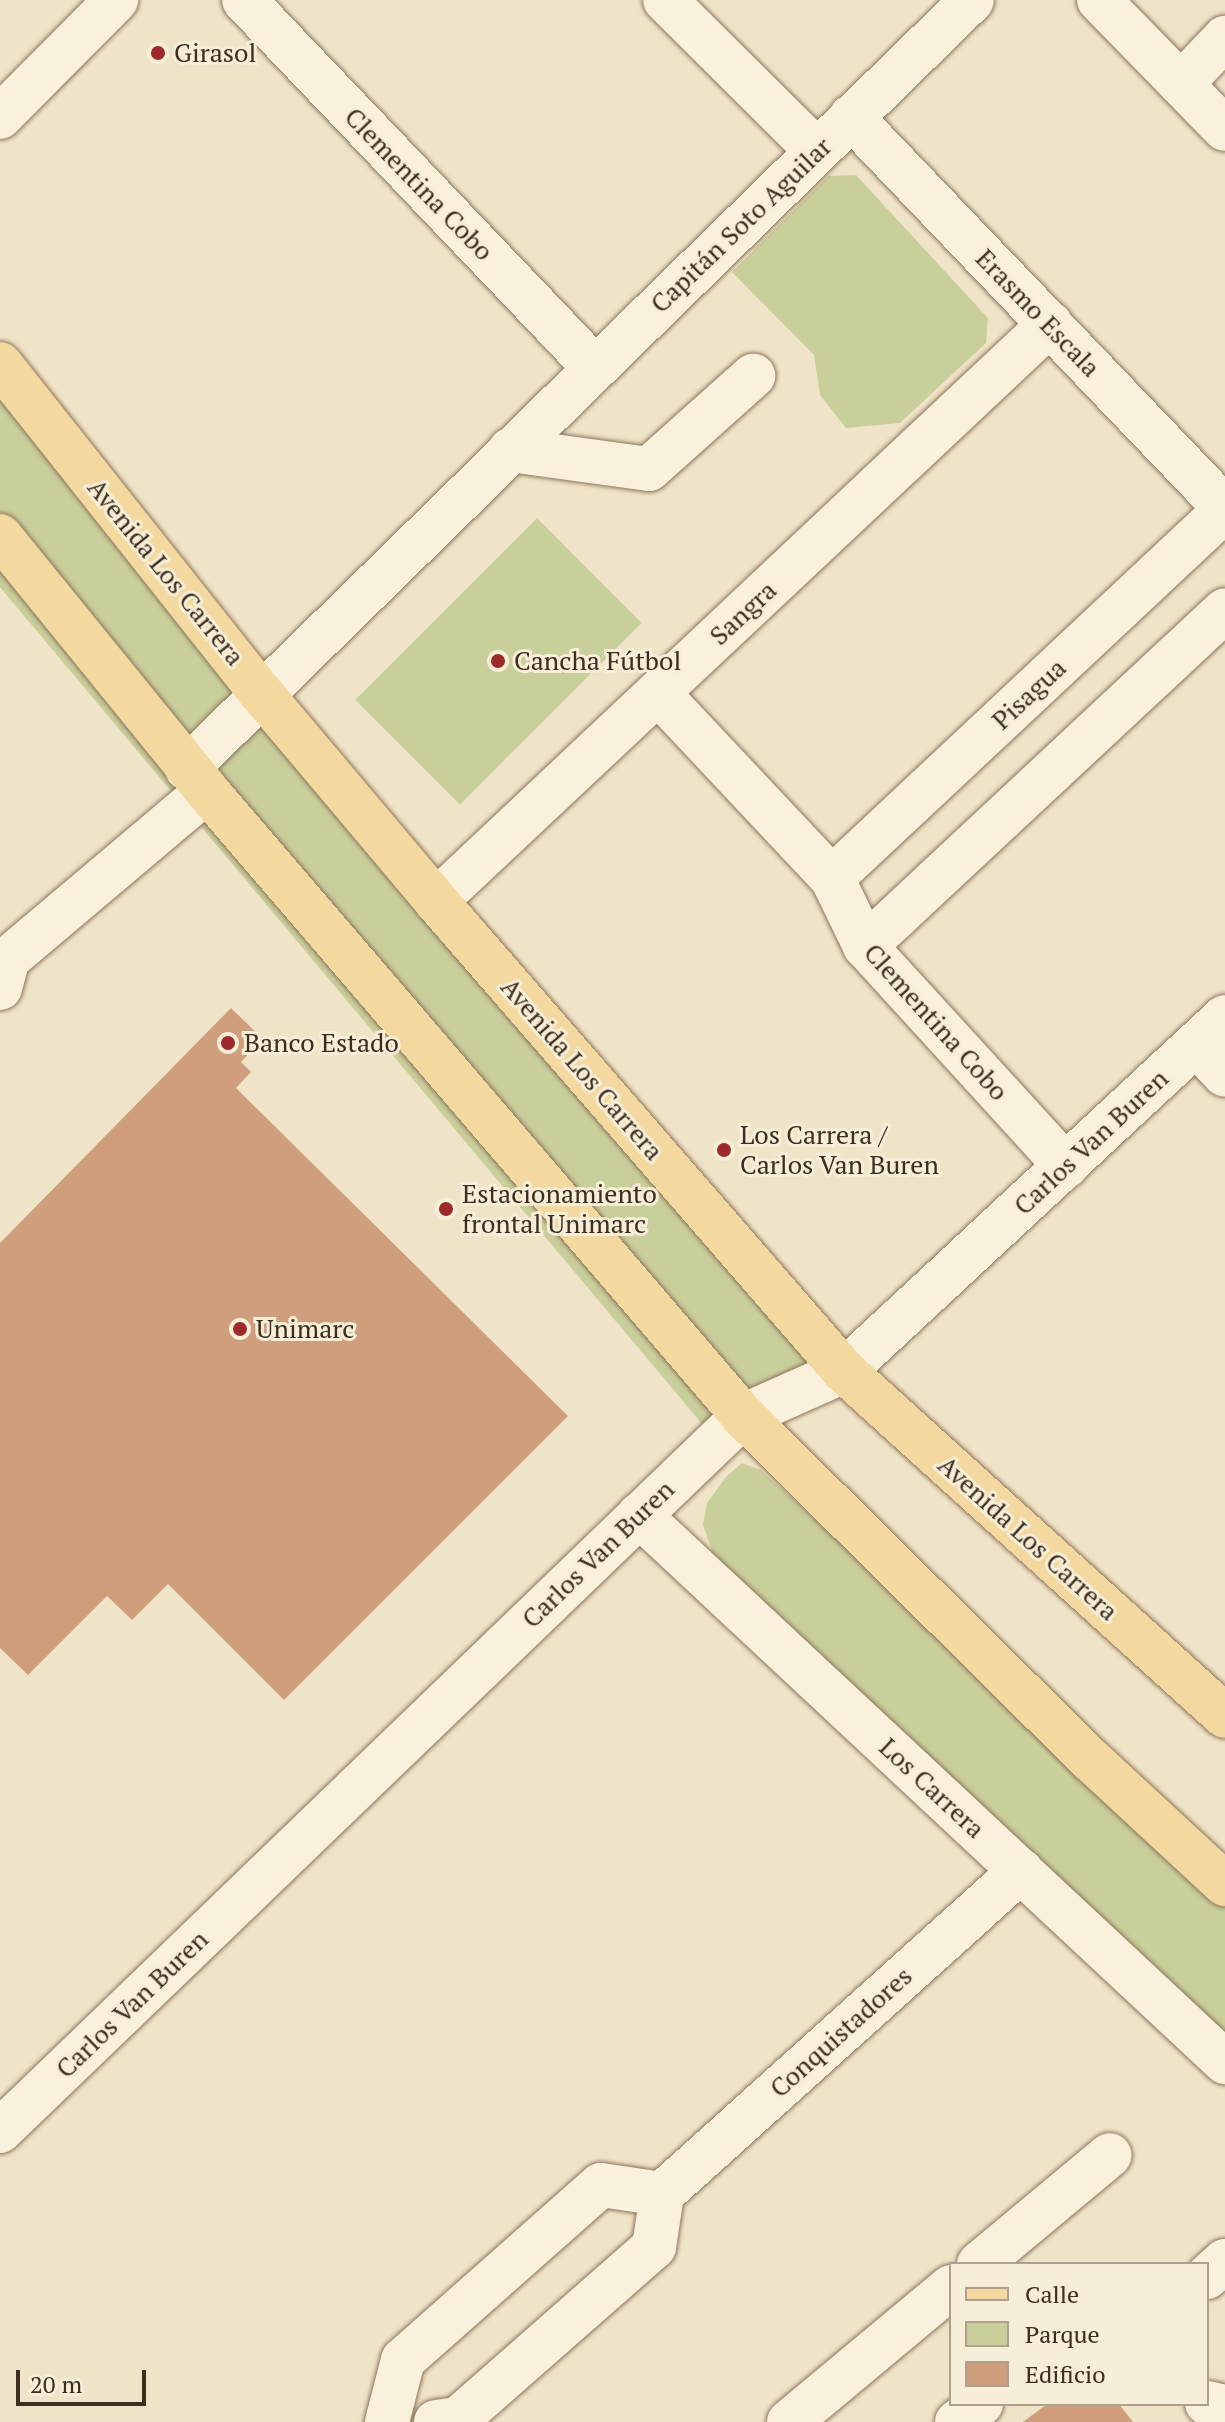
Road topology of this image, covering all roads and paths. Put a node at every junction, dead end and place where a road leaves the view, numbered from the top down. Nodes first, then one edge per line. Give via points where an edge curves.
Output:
1 (116, 0) edge
2 (244, 0) edge
3 (665, 0) edge
4 (972, 0) edge
5 (1099, 0) edge
6 (1225, 38) edge
7 (1181, 84) junction
8 (0, 117) edge
9 (851, 117) junction
10 (1225, 129) edge
11 (817, 151) junction
12 (1050, 324) junction
13 (0, 364) edge
14 (595, 368) junction
15 (753, 376) dead end
16 (510, 450) junction
17 (1225, 509) edge
18 (0, 536) edge
19 (1225, 610) edge
20 (261, 693) junction
21 (658, 693) junction
22 (197, 780) junction
23 (832, 878) junction
24 (436, 901) junction
25 (865, 946) junction
26 (0, 988) edge
27 (1215, 1045) edge
28 (1066, 1166) junction
29 (844, 1371) junction
30 (743, 1416) junction
31 (639, 1515) junction
32 (1225, 1716) edge
33 (1021, 1871) junction
34 (1225, 1884) edge
35 (1225, 2062) edge
36 (0, 2131) edge
37 (1110, 2155) dead end
38 (662, 2194) junction
39 (1225, 2261) edge
40 (981, 2262) edge
41 (1209, 2275) edge
42 (949, 2289) edge
43 (978, 2406) edge
44 (387, 2422) edge
45 (436, 2422) edge
46 (789, 2422) edge
47 (957, 2422) edge

1 - 8 street
2 - 14 street, Clementina Cobo
3 - 11 street
4 - 9 street, Capitán Soto Aguilar
5 - 7 street
6 - 7 street
7 - 10 street
9 - 11 street, Capitán Soto Aguilar
9 - 12 street, Erasmo Escala
11 - 14 street, Capitán Soto Aguilar
12 - 17 street, Erasmo Escala
12 - 21 street, Sangra
13 - 20 main road, Avenida Los Carrera
14 - 16 street, Capitán Soto Aguilar
15 - 16 street via 649,469
16 - 20 street, Capitán Soto Aguilar
17 - 23 street, Pisagua
18 - 22 main road
19 - 25 street
20 - 22 street, Capitán Soto Aguilar
20 - 24 main road, Avenida Los Carrera
21 - 23 street, Clementina Cobo
21 - 24 street, Sangra
22 - 26 street, Capitán Soto Aguilar via 8,959
22 - 30 main road
23 - 25 street, Clementina Cobo
24 - 29 main road, Avenida Los Carrera
25 - 28 street, Clementina Cobo
27 - 28 street, Carlos Van Buren
28 - 29 street, Carlos Van Buren
29 - 30 street, Carlos Van Buren
29 - 32 main road, Avenida Los Carrera
30 - 31 street, Carlos Van Buren
30 - 34 main road via 1091,1760
31 - 33 street, Los Carrera
31 - 36 street, Carlos Van Buren
33 - 35 street, Los Carrera
33 - 38 street, Conquistadores
37 - 40 street
38 - 44 street via 601,2185 403,2360
38 - 45 street via 654,2247 458,2419
39 - 41 street
42 - 46 street
43 - 47 street

